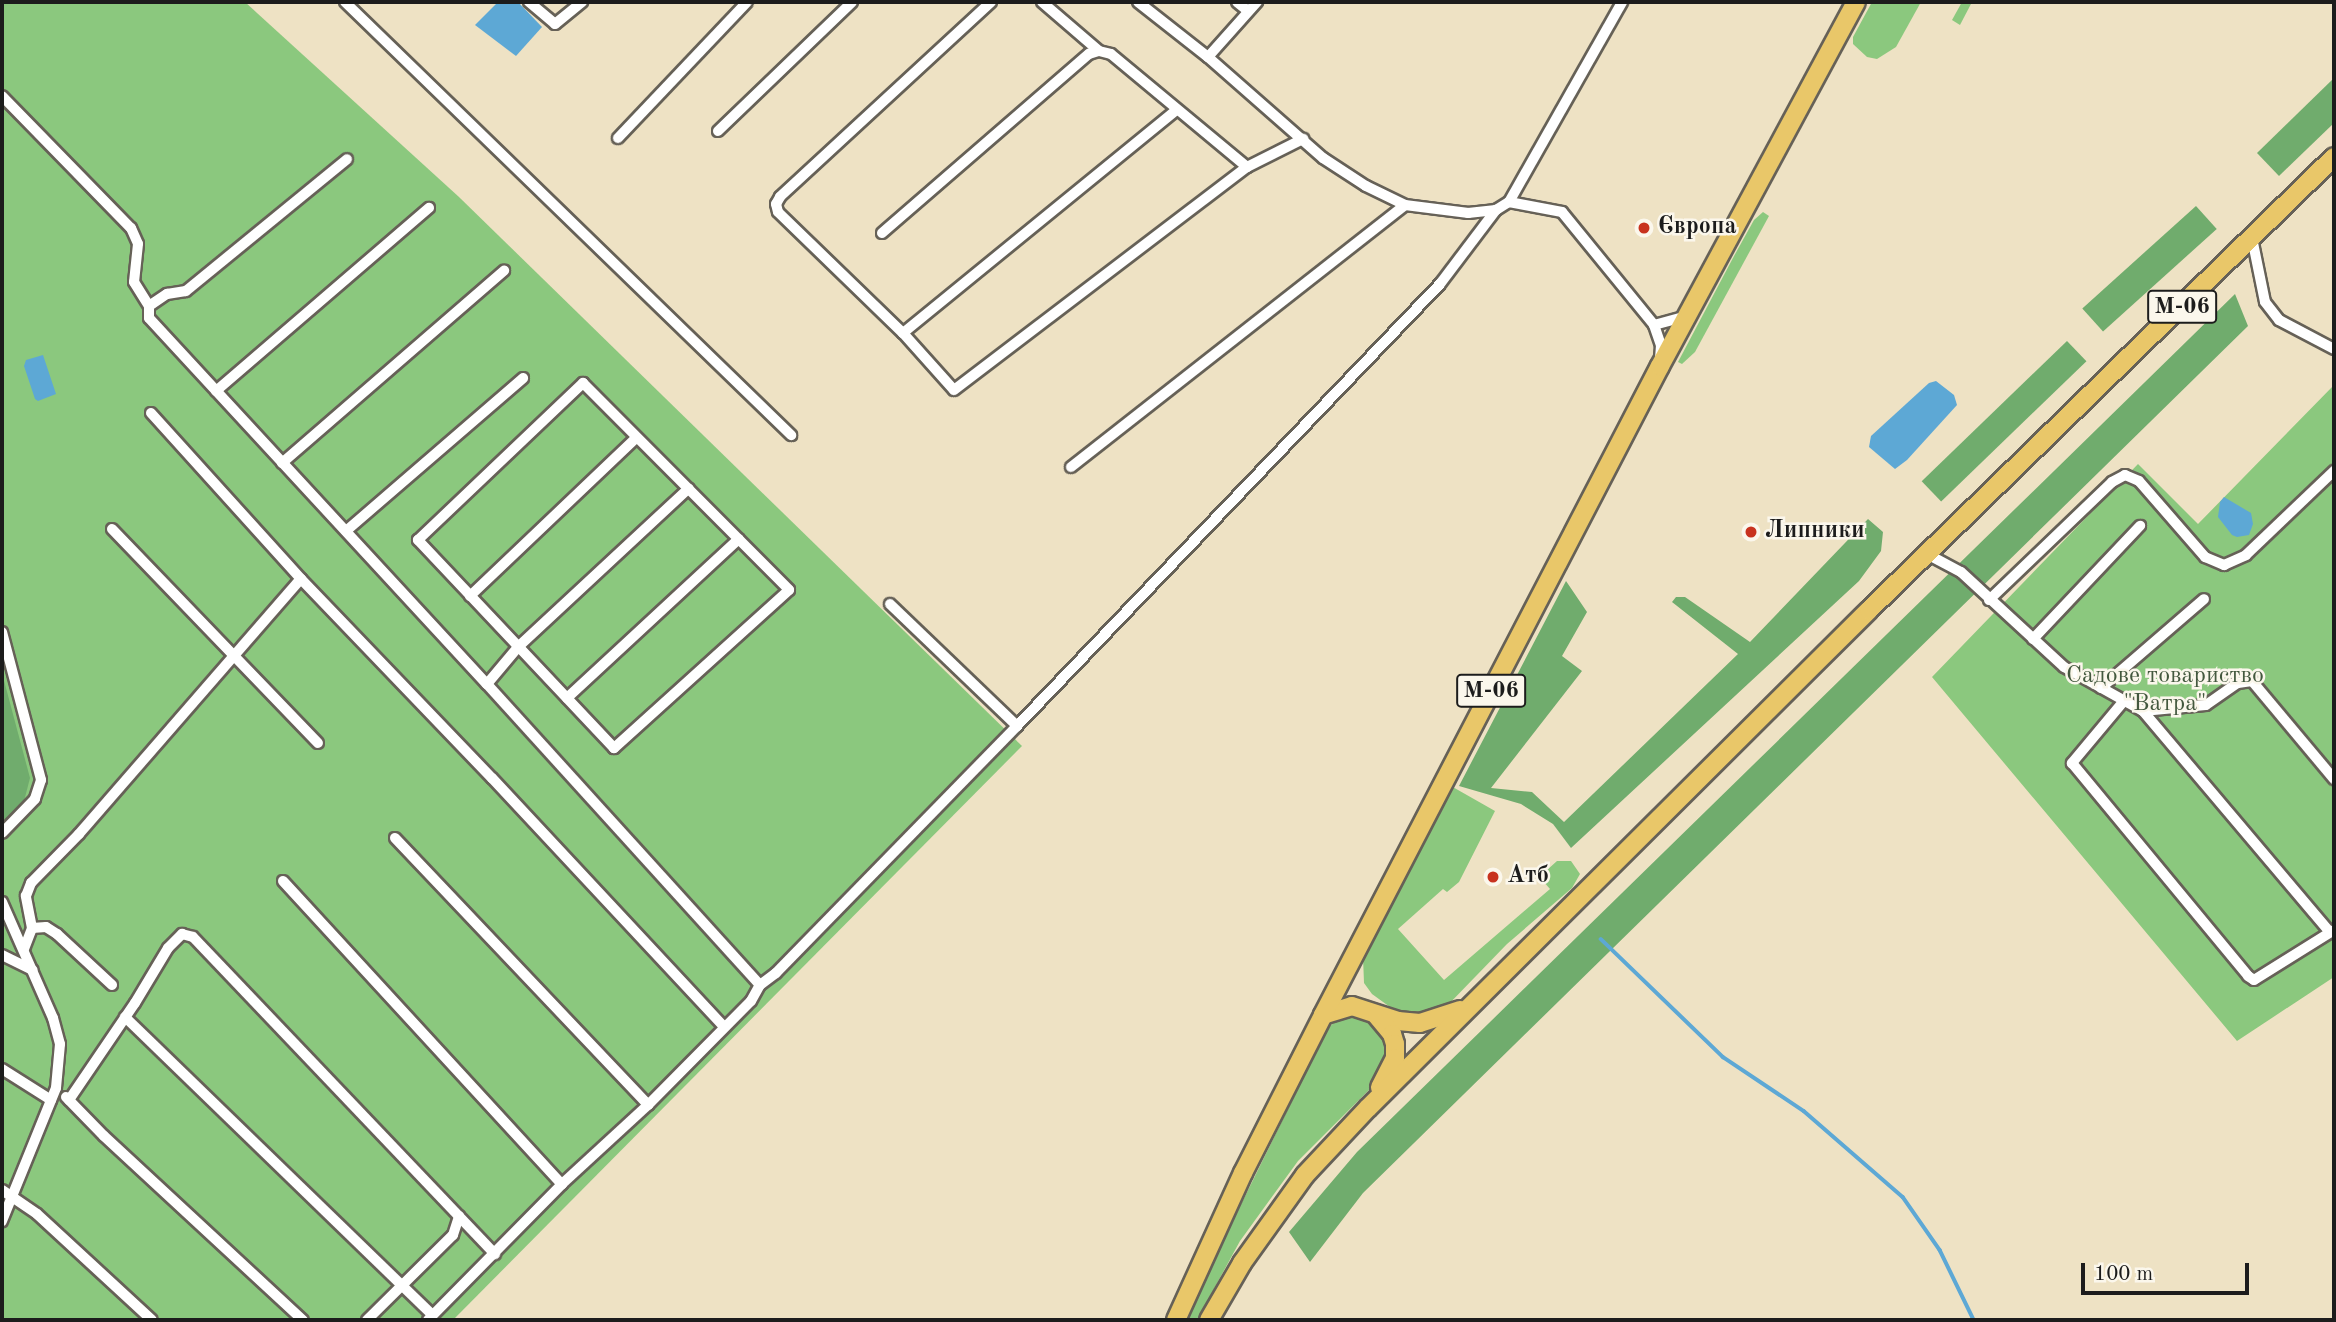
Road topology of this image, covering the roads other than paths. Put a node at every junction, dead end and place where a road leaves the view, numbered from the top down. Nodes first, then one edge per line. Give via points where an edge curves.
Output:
1 (345, 2) edge
2 (529, 2) edge
3 (582, 2) edge
4 (747, 2) edge
5 (852, 2) edge
6 (991, 2) edge
7 (1042, 2) edge
8 (1138, 2) edge
9 (1237, 2) edge
10 (1257, 2) edge
11 (1622, 2) edge
12 (1856, 2) edge
13 (1248, 11) junction
14 (1099, 51) junction
15 (1208, 57) junction
16 (2, 96) edge
17 (1176, 110) junction
18 (718, 131) dead end
19 (618, 138) dead end
20 (1303, 139) junction
21 (2334, 158) edge
22 (346, 159) dead end
23 (1247, 167) junction
24 (1508, 202) junction
25 (1405, 205) junction
26 (429, 208) dead end
27 (1496, 210) junction
28 (882, 233) dead end
29 (2252, 238) junction
30 (504, 271) dead end
31 (149, 306) junction
32 (1687, 316) junction
33 (1654, 325) junction
34 (902, 333) junction
35 (2334, 349) edge
36 (1660, 366) junction
37 (523, 378) dead end
38 (216, 391) junction
39 (151, 412) dead end
40 (791, 435) dead end
41 (636, 438) junction
42 (282, 463) junction
43 (1071, 467) dead end
44 (2334, 471) edge
45 (689, 488) junction
46 (2140, 526) dead end
47 (112, 529) dead end
48 (346, 531) junction
49 (739, 539) junction
50 (1927, 554) junction
51 (301, 579) junction
52 (470, 596) junction
53 (2204, 599) dead end
54 (1989, 600) junction
55 (890, 604) dead end
56 (2, 632) edge
57 (2033, 639) junction
58 (518, 647) junction
59 (234, 655) junction
60 (487, 684) junction
61 (2101, 688) junction
62 (567, 698) junction
63 (2123, 702) junction
64 (2143, 711) junction
65 (1017, 726) junction
66 (318, 743) dead end
67 (2334, 779) edge
68 (2, 833) edge
69 (395, 838) dead end
70 (283, 881) dead end
71 (2, 902) edge
72 (32, 928) junction
73 (2332, 931) edge
74 (24, 949) junction
75 (2, 955) edge
76 (33, 970) junction
77 (112, 985) dead end
78 (760, 985) junction
79 (1470, 1006) junction
80 (1374, 1012) junction
81 (1323, 1015) junction
82 (125, 1017) junction
83 (724, 1027) junction
84 (2, 1069) edge
85 (56, 1088) junction
86 (51, 1100) junction
87 (69, 1100) junction
88 (648, 1105) junction
89 (1368, 1108) junction
90 (562, 1184) junction
91 (2, 1190) edge
92 (12, 1197) junction
93 (459, 1216) junction
94 (2, 1222) edge
95 (495, 1254) junction
96 (402, 1285) junction
97 (430, 1318) edge
98 (152, 1320) edge
99 (303, 1320) edge
100 (368, 1320) edge
101 (1175, 1320) edge
102 (1209, 1320) edge

1 - 40 street
2 - 3 street via 555,24
4 - 19 street
5 - 18 street
6 - 34 street via 776,204 778,212
7 - 14 street
8 - 15 street
9 - 13 street
10 - 13 street
11 - 24 street
12 - 32 highway, М-06
13 - 15 street
14 - 17 street via 1111,54
14 - 28 street via 1089,54
15 - 20 street
16 - 31 street via 131,228 138,244 134,282
17 - 23 street
17 - 34 street
20 - 23 street
20 - 25 street via 1344,174
21 - 29 highway, М-06
22 - 31 street via 186,290 167,294
23 - 34 street via 954,390
24 - 27 street
24 - 33 street via 1562,212
25 - 27 street via 1468,213
25 - 43 street
26 - 38 street
27 - 65 street via 1440,284
29 - 35 street via 2265,302 2279,320
29 - 50 highway, М-06
30 - 42 street
31 - 38 street via 149,318
32 - 33 street
32 - 36 highway, М-06
33 - 36 street via 1661,345
36 - 81 highway, М-06
37 - 48 street
38 - 42 street
39 - 51 street
41 - 45 street
41 - 52 street
41 - 52 street via 583,383 418,540
42 - 48 street
44 - 54 street via 2246,555 2224,565 2205,557 2139,481 2125,475 2112,482
45 - 49 street
45 - 58 street
46 - 57 street
47 - 59 street
48 - 60 street
49 - 62 street
49 - 62 street via 789,590 614,748
50 - 54 street via 1961,572
50 - 79 highway, М-06
51 - 59 street
51 - 83 street
52 - 58 street
53 - 61 street
54 - 57 street
55 - 65 street
56 - 68 street via 41,780 36,800
57 - 61 street via 2064,667
58 - 60 street
58 - 62 street
59 - 66 street
59 - 72 street via 31,883 26,896
60 - 78 street
61 - 63 street
63 - 64 street
63 - 73 street via 2072,763 2248,976 2254,980
64 - 67 street via 2206,705 2238,683 2252,681
64 - 73 street
65 - 78 street
69 - 88 street
70 - 90 street
71 - 74 street
72 - 74 street
72 - 77 street via 46,927 57,934
74 - 76 street
75 - 76 street
76 - 85 street via 60,1044
78 - 83 street via 751,1001
79 - 80 highway via 1420,1023
79 - 89 highway, М-06
80 - 81 highway via 1352,1006
80 - 89 highway via 1392,1034 1395,1058
81 - 101 highway, М-06
82 - 87 street
82 - 93 street via 175,939 182,934 193,937
82 - 96 street
83 - 88 street
84 - 86 street
85 - 86 street
85 - 87 street
86 - 92 street
87 - 99 street
88 - 90 street
89 - 102 highway, М-06 via 1305,1175
90 - 95 street
91 - 92 street
92 - 94 street
92 - 98 street via 37,1214
93 - 95 street
93 - 96 street via 453,1235
95 - 97 street
96 - 97 street
96 - 100 street

